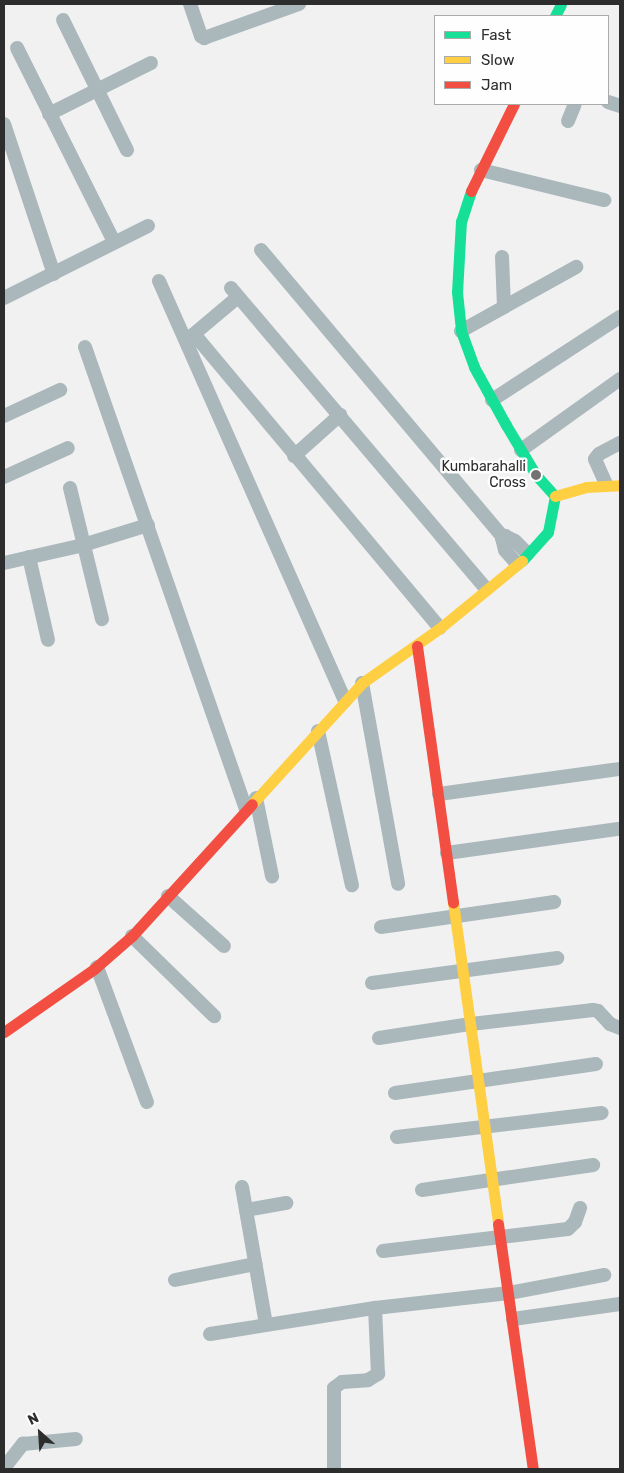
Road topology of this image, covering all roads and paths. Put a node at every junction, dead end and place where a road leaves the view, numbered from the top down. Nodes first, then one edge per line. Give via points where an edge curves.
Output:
1 (190, 4) edge
2 (300, 4) edge
3 (63, 20) dead end
4 (16, 48) dead end
5 (151, 63) dead end
6 (98, 90) junction
7 (514, 105) edge
8 (575, 105) edge
9 (49, 114) junction
10 (568, 121) dead end
11 (4, 124) edge
12 (127, 150) dead end
13 (481, 170) junction
14 (604, 200) dead end
15 (148, 226) dead end
16 (114, 242) junction
17 (262, 250) dead end
18 (502, 257) dead end
19 (576, 267) dead end
20 (54, 274) junction
21 (158, 281) dead end
22 (4, 298) edge
23 (504, 307) junction
24 (620, 317) edge
25 (461, 331) junction
26 (190, 337) junction
27 (85, 347) dead end
28 (620, 379) edge
29 (60, 390) dead end
30 (492, 400) junction
31 (340, 415) junction
32 (4, 416) edge
33 (620, 443) edge
34 (68, 448) dead end
35 (521, 450) junction
36 (294, 456) junction
37 (4, 477) edge
38 (606, 484) junction
39 (620, 485) edge
40 (70, 488) dead end
41 (555, 496) junction
42 (148, 525) junction
43 (503, 537) junction
44 (83, 545) junction
45 (528, 554) junction
46 (28, 557) junction
47 (4, 563) edge
48 (517, 564) junction
49 (486, 589) junction
50 (102, 619) dead end
51 (440, 628) junction
52 (48, 640) dead end
53 (417, 646) junction
54 (362, 683) junction
55 (345, 701) junction
56 (318, 731) junction
57 (620, 769) edge
58 (439, 794) junction
59 (256, 798) junction
60 (246, 810) junction
61 (618, 829) dead end
62 (447, 853) junction
63 (272, 876) dead end
64 (398, 884) dead end
65 (352, 885) dead end
66 (168, 896) junction
67 (554, 902) dead end
68 (456, 916) junction
69 (381, 926) dead end
70 (132, 936) junction
71 (224, 946) dead end
72 (557, 958) dead end
73 (97, 967) junction
74 (464, 970) junction
75 (372, 983) dead end
76 (214, 1016) dead end
77 (472, 1024) junction
78 (620, 1028) edge
79 (4, 1032) edge
80 (379, 1038) dead end
81 (596, 1064) dead end
82 (479, 1080) junction
83 (395, 1092) dead end
84 (147, 1102) dead end
85 (602, 1113) dead end
86 (484, 1125) junction
87 (397, 1137) dead end
88 (593, 1165) dead end
89 (492, 1179) junction
90 (242, 1187) dead end
91 (422, 1190) dead end
92 (286, 1203) dead end
93 (580, 1208) dead end
94 (246, 1210) junction
95 (500, 1237) junction
96 (383, 1251) dead end
97 (255, 1264) junction
98 (604, 1275) dead end
99 (176, 1280) dead end
100 (509, 1293) junction
101 (620, 1304) edge
102 (376, 1308) junction
103 (513, 1319) junction
104 (266, 1324) junction
105 (210, 1334) dead end
106 (76, 1439) dead end
107 (4, 1468) edge
108 (334, 1469) edge
109 (533, 1469) edge

1 - 2 street via 204,38
3 - 6 street
4 - 9 street
5 - 6 street
6 - 9 street
6 - 12 street
7 - 13 street
8 - 10 street
9 - 16 street
11 - 20 street
13 - 14 street
13 - 25 street via 461,221 457,292
15 - 16 street
16 - 20 street
17 - 43 street
18 - 23 street
19 - 23 street
20 - 22 street
21 - 26 street
23 - 25 street
24 - 30 street
25 - 30 street via 474,367
26 - 31 street via 235,293
26 - 36 street
26 - 55 street
27 - 42 street
28 - 35 street
29 - 32 street
30 - 35 street
31 - 36 street
31 - 49 street
33 - 38 street via 595,459
34 - 37 street
35 - 41 street via 536,475
36 - 51 street
38 - 39 street
38 - 41 street
40 - 44 street
41 - 45 street via 548,532
42 - 44 street
42 - 60 street
43 - 45 street via 515,540
43 - 48 street via 505,550
44 - 46 street
44 - 50 street
45 - 48 street
46 - 47 street
46 - 52 street
48 - 49 street
49 - 51 street
51 - 53 street
53 - 54 street
53 - 58 street
54 - 55 street
54 - 64 street
55 - 56 street
56 - 59 street
56 - 65 street
57 - 58 street
58 - 62 street
59 - 60 street
59 - 63 street
60 - 66 street
61 - 62 street
62 - 68 street
66 - 70 street
66 - 71 street
67 - 68 street
68 - 69 street
68 - 74 street
70 - 73 street
70 - 76 street
72 - 74 street
73 - 79 street
73 - 84 street
74 - 75 street
74 - 77 street
77 - 78 street via 593,1010
77 - 80 street
77 - 82 street
81 - 82 street
82 - 83 street
82 - 86 street
85 - 86 street
86 - 87 street
86 - 89 street
88 - 89 street
89 - 91 street
89 - 95 street
90 - 94 street
92 - 94 street
93 - 95 street via 575,1222 568,1229
94 - 97 street
95 - 96 street
95 - 100 street
97 - 99 street
97 - 104 street
98 - 100 street
100 - 102 street
100 - 103 street
101 - 103 street
102 - 104 street
102 - 108 street via 378,1374 368,1380 342,1382 334,1388
103 - 109 street
104 - 105 street
106 - 107 street via 23,1444

